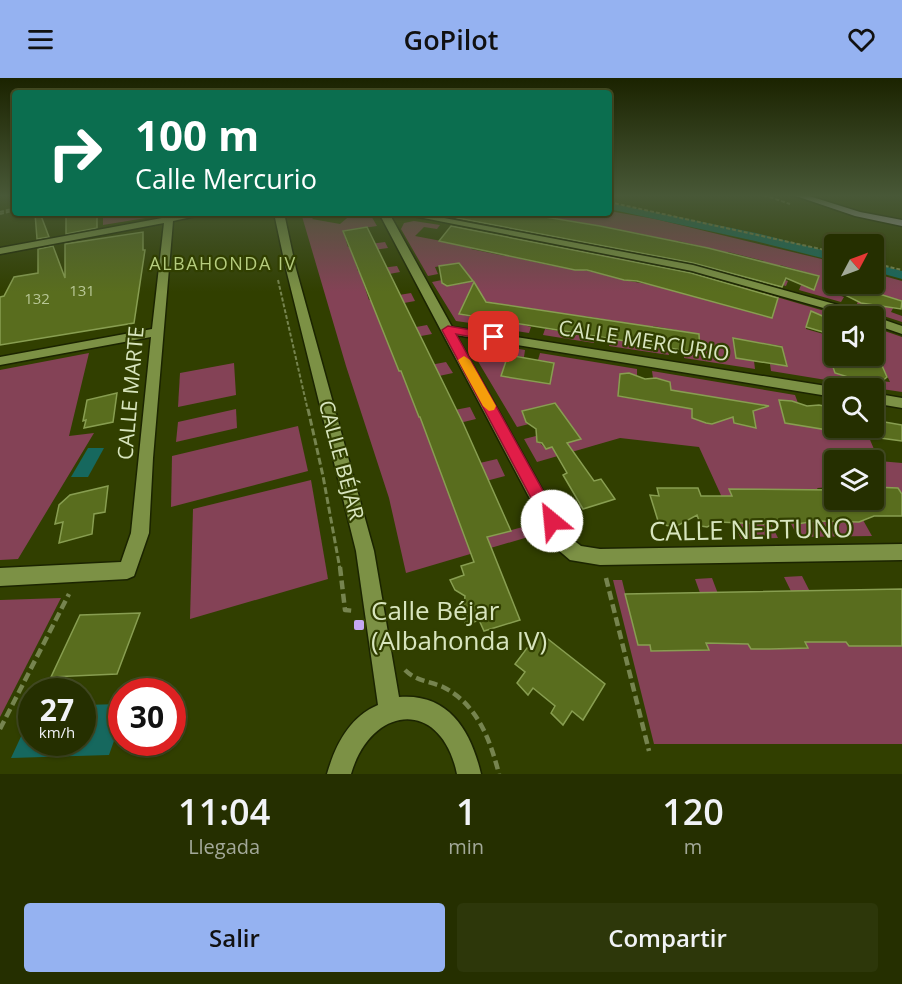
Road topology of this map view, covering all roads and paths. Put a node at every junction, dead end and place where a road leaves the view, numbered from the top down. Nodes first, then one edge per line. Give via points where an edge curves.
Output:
1 (119, 227) edge
2 (168, 227) edge
3 (282, 227) edge
4 (392, 227) edge
5 (479, 227) edge
6 (730, 227) edge
7 (824, 250) edge
8 (0, 251) edge
9 (884, 266) edge
10 (902, 270) edge
11 (276, 271) dead end
12 (829, 306) edge
13 (884, 324) edge
14 (448, 330) junction
15 (902, 330) edge
16 (157, 332) junction
17 (0, 361) edge
18 (824, 390) edge
19 (884, 400) edge
20 (902, 403) edge
21 (902, 552) edge
22 (0, 577) edge
23 (606, 578) dead end
24 (69, 594) dead end
25 (359, 612) dead end
26 (404, 669) dead end
27 (390, 710) junction
28 (0, 729) edge
29 (649, 751) dead end
30 (339, 774) edge
31 (469, 774) edge
32 (499, 774) edge

1 - 8 street
2 - 16 street, CALLE MARTE
3 - 27 street, CALLE BÉJAR via 363,540
4 - 14 street, CALLE NEPTUNO
5 - 12 street via 691,268
6 - 7 path
9 - 10 path
11 - 25 path via 326,488 345,610
13 - 15 street
14 - 18 street, CALLE MERCURIO
14 - 21 street, CALLE NEPTUNO via 562,542 577,554 600,558
16 - 17 street
16 - 22 street, CALLE MARTE via 141,533 128,570
19 - 20 street
23 - 29 path
24 - 28 path
26 - 32 path via 412,679 463,698 480,720
27 - 30 street via 356,734
27 - 31 street via 409,708 446,724 461,746

